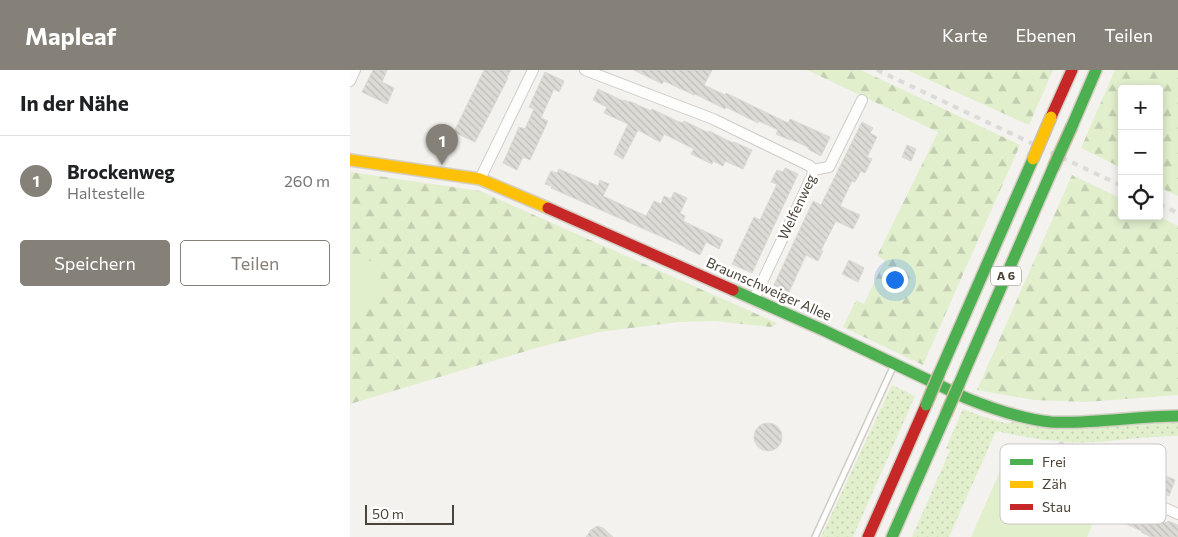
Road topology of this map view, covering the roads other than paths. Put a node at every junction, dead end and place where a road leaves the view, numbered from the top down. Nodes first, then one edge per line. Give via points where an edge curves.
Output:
1 (533, 70) edge
2 (585, 70) edge
3 (1072, 70) edge
4 (1096, 70) edge
5 (862, 100) dead end
6 (350, 160) edge
7 (813, 170) junction
8 (480, 179) junction
9 (754, 299) junction
10 (894, 365) junction
11 (1178, 416) edge
12 (1166, 508) edge
13 (1178, 514) edge
14 (815, 537) edge
15 (868, 537) edge
16 (892, 537) edge

1 - 8 street
2 - 7 street via 712,118
3 - 15 main road, A 6, bridge
4 - 16 main road, A 6, bridge
5 - 7 street, Welfenweg via 829,166
6 - 8 main road, Braunschweiger Allee
7 - 9 street, Welfenweg
8 - 9 main road, Braunschweiger Allee
9 - 10 main road, Braunschweiger Allee
10 - 11 main road, Braunschweiger Allee via 986,406 1035,419 1077,422
10 - 14 lane
12 - 13 street

